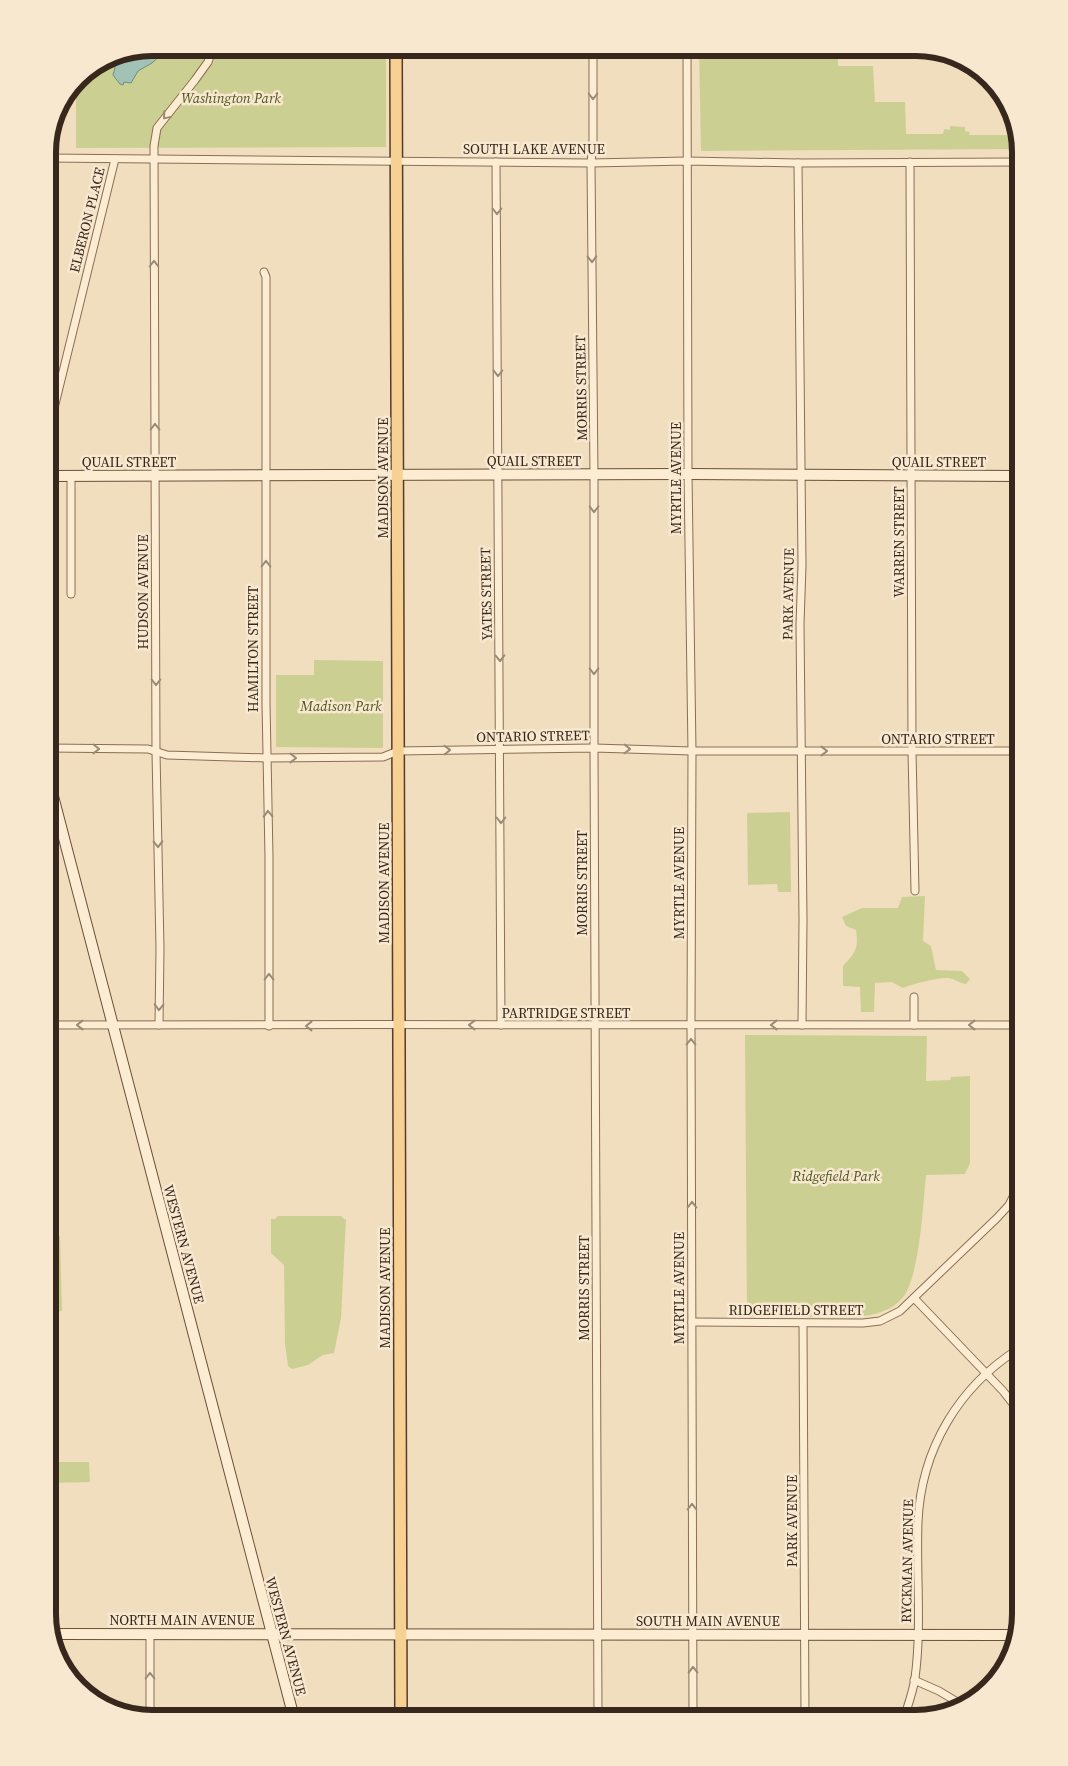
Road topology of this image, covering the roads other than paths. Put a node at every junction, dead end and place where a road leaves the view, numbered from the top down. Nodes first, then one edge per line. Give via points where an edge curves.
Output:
1 (210, 56) edge
2 (396, 56) edge
3 (593, 56) edge
4 (687, 56) edge
5 (56, 158) edge
6 (115, 159) junction
7 (154, 159) junction
8 (396, 161) junction
9 (687, 161) junction
10 (496, 162) junction
11 (910, 162) junction
12 (1012, 162) edge
13 (591, 163) junction
14 (798, 163) junction
15 (264, 272) dead end
16 (56, 400) edge
17 (498, 474) junction
18 (688, 474) junction
19 (155, 475) junction
20 (56, 476) edge
21 (71, 476) junction
22 (265, 476) junction
23 (398, 476) junction
24 (594, 476) junction
25 (801, 476) junction
26 (911, 476) junction
27 (1012, 476) edge
28 (71, 594) dead end
29 (56, 748) edge
30 (501, 748) junction
31 (594, 748) junction
32 (398, 750) junction
33 (692, 751) junction
34 (801, 751) junction
35 (912, 751) junction
36 (1012, 751) edge
37 (156, 752) junction
38 (266, 758) junction
39 (56, 808) edge
40 (916, 891) dead end
41 (914, 997) dead end
42 (112, 1024) junction
43 (56, 1025) edge
44 (159, 1025) junction
45 (501, 1025) junction
46 (595, 1025) junction
47 (691, 1025) junction
48 (802, 1025) junction
49 (914, 1025) junction
50 (269, 1026) junction
51 (399, 1026) junction
52 (1012, 1026) edge
53 (1012, 1199) edge
54 (914, 1298) junction
55 (692, 1322) junction
56 (803, 1323) junction
57 (1012, 1354) edge
58 (986, 1374) junction
59 (1012, 1403) edge
60 (59, 1634) edge
61 (150, 1634) junction
62 (598, 1634) junction
63 (692, 1634) junction
64 (918, 1634) junction
65 (272, 1635) junction
66 (401, 1635) junction
67 (805, 1635) junction
68 (1010, 1635) edge
69 (914, 1680) junction
70 (956, 1701) edge
71 (150, 1710) edge
72 (292, 1710) edge
73 (401, 1710) edge
74 (598, 1710) edge
75 (693, 1710) edge
76 (805, 1710) edge
77 (906, 1710) edge

1 -> 7 street, HUDSON AVENUE via 157,128
2 - 8 main road, MADISON AVENUE
3 -> 13 street, MORRIS STREET
4 - 9 street, MYRTLE AVENUE
5 - 6 street, SOUTH LAKE AVENUE
6 - 7 street, SOUTH LAKE AVENUE
6 - 16 street, ELBERON PLACE
7 - 8 street, SOUTH LAKE AVENUE
19 -> 7 street, HUDSON AVENUE
8 - 10 street, SOUTH LAKE AVENUE
8 - 23 main road, MADISON AVENUE
9 - 13 street, SOUTH LAKE AVENUE
9 - 14 street, SOUTH LAKE AVENUE
9 - 18 street, MYRTLE AVENUE
10 - 13 street, SOUTH LAKE AVENUE
10 -> 17 street, YATES STREET
11 - 12 street, SOUTH LAKE AVENUE
11 - 14 street, SOUTH LAKE AVENUE
11 - 26 street, WARREN STREET
13 -> 24 street, MORRIS STREET
14 - 25 street, PARK AVENUE
15 - 22 street, HAMILTON STREET
17 - 23 street, QUAIL STREET
17 - 24 street, QUAIL STREET
17 -> 30 street, YATES STREET
18 - 24 street, QUAIL STREET
18 - 25 street, QUAIL STREET
18 - 33 street, MYRTLE AVENUE
19 - 21 street, QUAIL STREET
19 - 22 street, QUAIL STREET
19 -> 37 street, HUDSON AVENUE
20 - 21 street, QUAIL STREET
21 - 28 street
22 - 23 street, QUAIL STREET
38 -> 22 street, HAMILTON STREET
23 - 32 main road, MADISON AVENUE
24 -> 31 street, MORRIS STREET
25 - 26 street, QUAIL STREET
25 - 34 street, PARK AVENUE
26 - 27 street, QUAIL STREET
26 - 35 street, WARREN STREET
29 -> 37 street, ONTARIO STREET
30 - 31 street, ONTARIO STREET
32 -> 30 street, ONTARIO STREET
30 -> 45 street, YATES STREET
31 -> 33 street, ONTARIO STREET
31 - 46 street, MORRIS STREET
38 -> 32 street, ONTARIO STREET via 383,757
32 - 51 main road, MADISON AVENUE
33 - 34 street, ONTARIO STREET
33 - 47 street, MYRTLE AVENUE
34 -> 35 street, ONTARIO STREET
34 - 48 street, PARK AVENUE
35 - 36 street, ONTARIO STREET
35 - 40 street, WARREN STREET
37 - 38 street, ONTARIO STREET
37 -> 44 street, HUDSON AVENUE
50 -> 38 street, HAMILTON STREET
39 - 42 street, WESTERN AVENUE
41 - 49 street
42 -> 43 street, PARTRIDGE STREET
42 - 44 street, PARTRIDGE STREET
42 - 65 street, WESTERN AVENUE
44 - 50 street, PARTRIDGE STREET
45 - 46 street, PARTRIDGE STREET
45 -> 51 street, PARTRIDGE STREET
46 - 47 street, PARTRIDGE STREET
46 - 62 street, MORRIS STREET
48 -> 47 street, PARTRIDGE STREET
55 -> 47 street, MYRTLE AVENUE
48 - 49 street, PARTRIDGE STREET
52 -> 49 street, PARTRIDGE STREET
51 -> 50 street, PARTRIDGE STREET
51 - 66 main road, MADISON AVENUE
53 - 54 street, RIDGEFIELD STREET via 1001,1214
54 - 56 street, RIDGEFIELD STREET via 896,1314 875,1322
54 - 58 street
55 - 56 street, RIDGEFIELD STREET
63 -> 55 street, MYRTLE AVENUE
56 - 67 street, PARK AVENUE
57 - 58 street, RYCKMAN AVENUE
58 - 59 street
58 - 64 street, RYCKMAN AVENUE via 947,1421 928,1463 918,1522
60 - 61 street, NORTH MAIN AVENUE
61 - 65 street, NORTH MAIN AVENUE
71 -> 61 street
62 - 63 street, SOUTH MAIN AVENUE
62 - 66 street, SOUTH MAIN AVENUE
62 - 74 street, MORRIS STREET
63 - 67 street, SOUTH MAIN AVENUE
75 -> 63 street, MYRTLE AVENUE
64 - 67 street, SOUTH MAIN AVENUE
64 - 68 street, SOUTH MAIN AVENUE
64 - 69 street, RYCKMAN AVENUE
65 - 66 street, NORTH MAIN AVENUE
65 - 72 street, WESTERN AVENUE
66 - 73 main road, MADISON AVENUE
67 - 76 street, PARK AVENUE
69 - 70 street
69 - 77 street, RYCKMAN AVENUE

